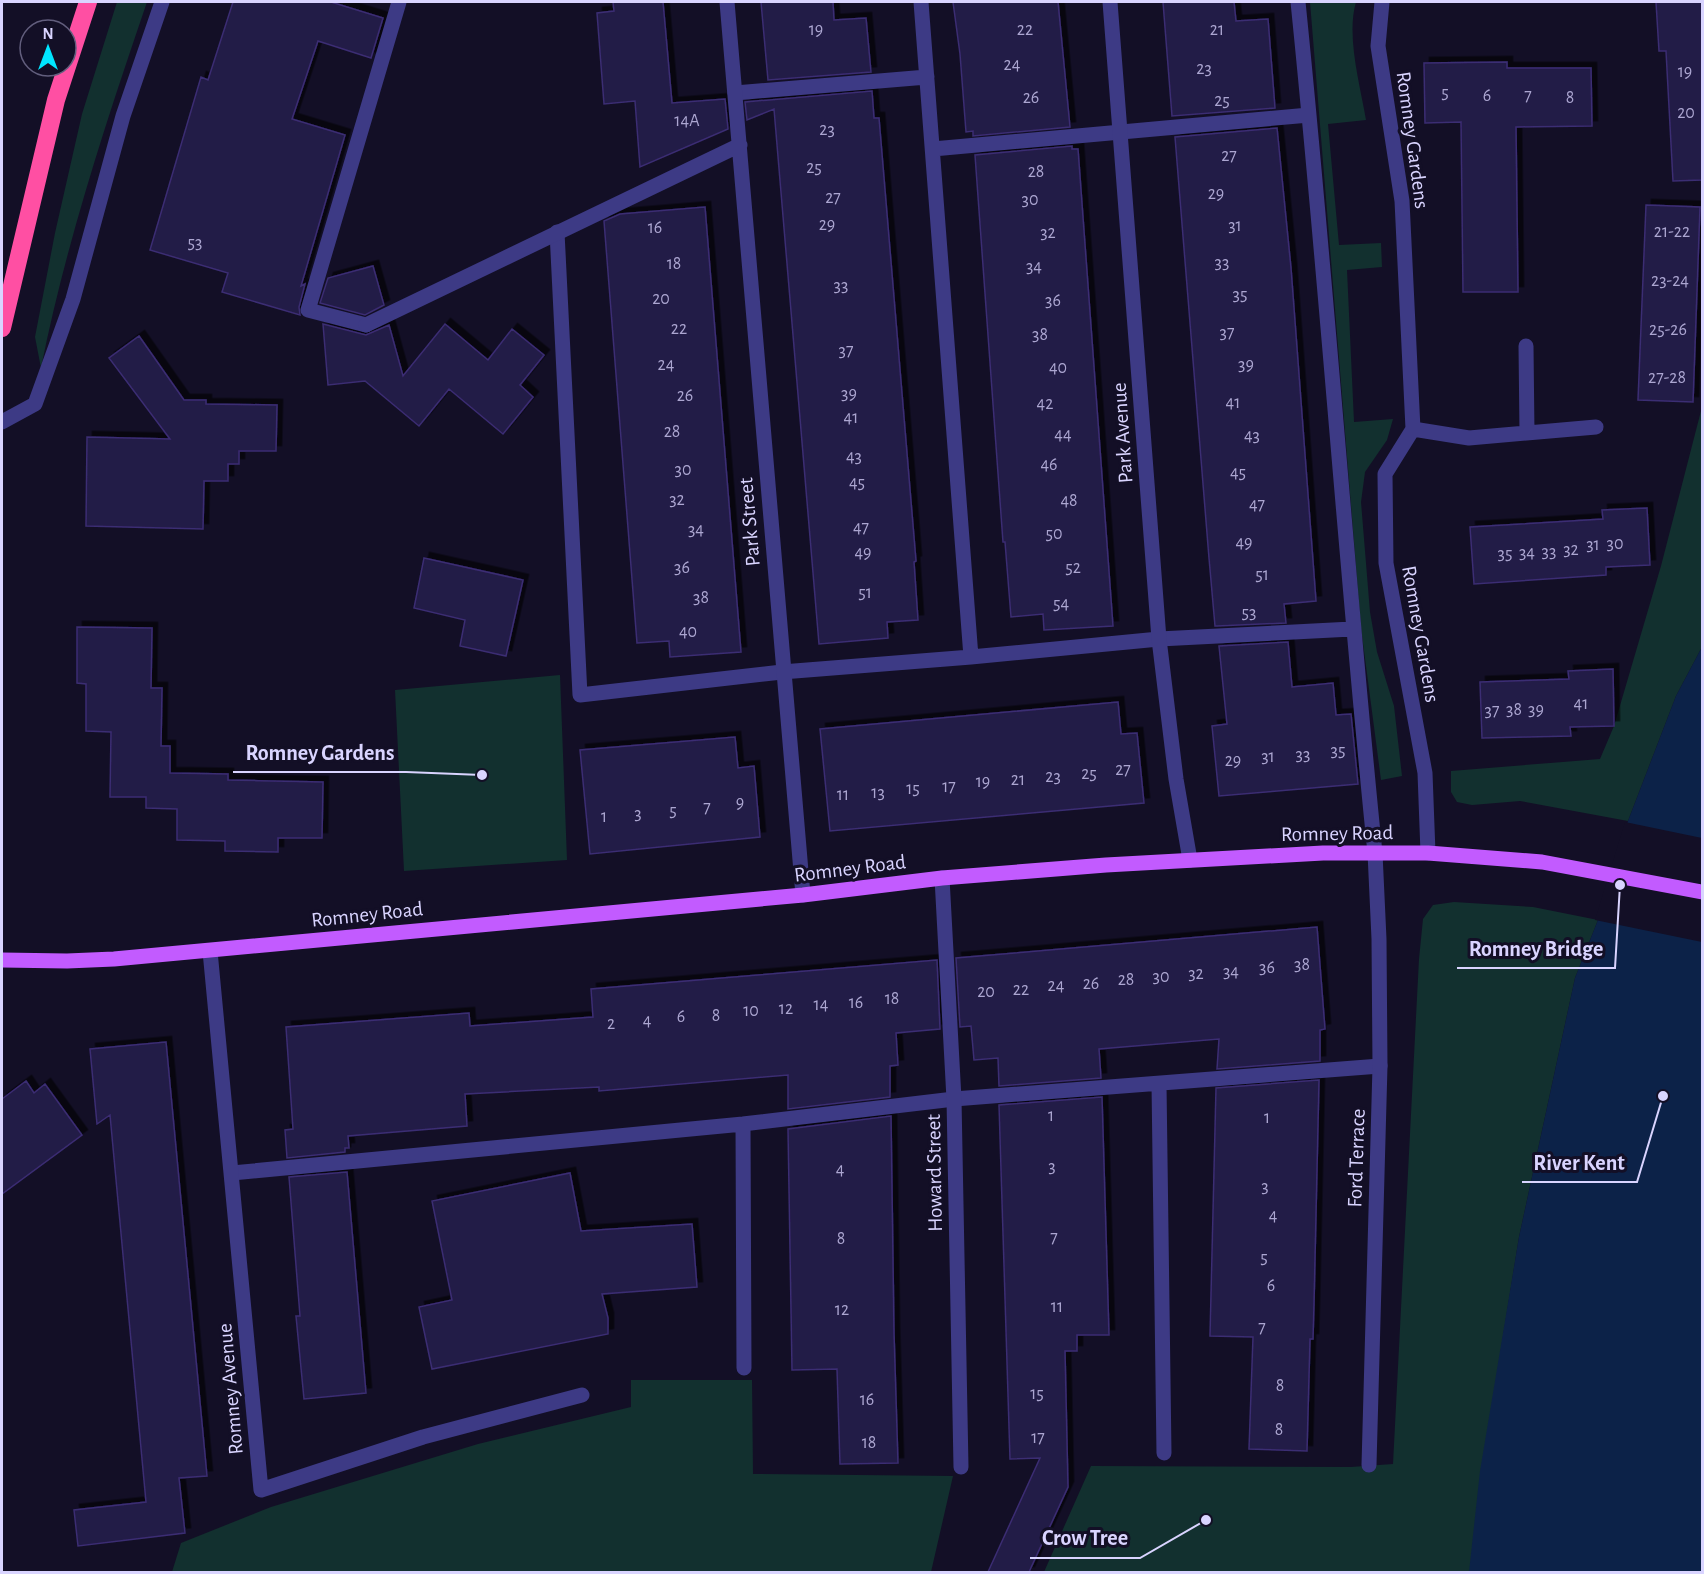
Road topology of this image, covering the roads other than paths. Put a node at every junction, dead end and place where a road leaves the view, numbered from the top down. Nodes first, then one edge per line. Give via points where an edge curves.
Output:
1 (88, 2) edge
2 (162, 2) edge
3 (399, 2) edge
4 (727, 2) edge
5 (921, 2) edge
6 (1110, 2) edge
7 (1298, 2) edge
8 (1382, 2) edge
9 (927, 78) junction
10 (735, 93) junction
11 (1310, 115) junction
12 (1120, 133) junction
13 (740, 145) junction
14 (933, 149) junction
15 (557, 232) junction
16 (2, 328) edge
17 (1526, 346) dead end
18 (2, 422) edge
19 (1596, 427) dead end
20 (1413, 429) junction
21 (1527, 433) junction
22 (1352, 629) junction
23 (1159, 639) junction
24 (971, 657) junction
25 (782, 672) junction
26 (1375, 853) junction
27 (1428, 853) junction
28 (1190, 860) junction
29 (942, 878) junction
30 (1702, 892) edge
31 (802, 895) junction
32 (210, 951) junction
33 (2, 960) edge
34 (1380, 1066) junction
35 (1159, 1084) junction
36 (954, 1099) junction
37 (743, 1124) junction
38 (232, 1173) junction
39 (744, 1368) dead end
40 (582, 1395) dead end
41 (1164, 1453) dead end
42 (1369, 1465) dead end
43 (961, 1467) dead end

1 - 16 highway via 56,100
2 - 18 street via 123,116 73,299 34,404
3 - 15 street via 308,310 366,325
4 - 10 street, Park Street
5 - 9 street
6 - 12 street, Park Avenue
7 - 11 street, Ford Terrace
8 - 20 street, Romney Gardens via 1378,46 1402,201
9 - 10 street
9 - 14 street
10 - 13 street, Park Street
11 - 12 street
11 - 22 street, Ford Terrace
12 - 14 street
12 - 23 street, Park Avenue
13 - 15 street
13 - 25 street, Park Street
14 - 24 street
15 - 25 street via 580,694
17 - 21 street
19 - 21 street
20 - 21 street via 1469,438
20 - 27 street, Romney Gardens via 1384,474 1386,563 1425,773
22 - 23 street
22 - 26 street, Ford Terrace
23 - 24 street
23 - 28 street, Park Avenue
24 - 25 street
25 - 31 street, Park Street
26 - 27 main road, Romney Road
26 - 28 main road, Romney Road
26 - 34 street, Ford Terrace
27 - 30 main road, Romney Road via 1542,862
28 - 29 main road, Romney Road
29 - 31 main road, Romney Road
29 - 36 street, Howard Street
31 - 32 main road, Romney Road
32 - 33 main road, Romney Road via 90,960
32 - 38 street, Romney Avenue
34 - 35 street
34 - 42 street, Ford Terrace
35 - 36 street
35 - 41 street
36 - 37 street
36 - 43 street, Howard Street
37 - 38 street
37 - 39 street
38 - 40 street, Romney Avenue via 261,1491 423,1437

